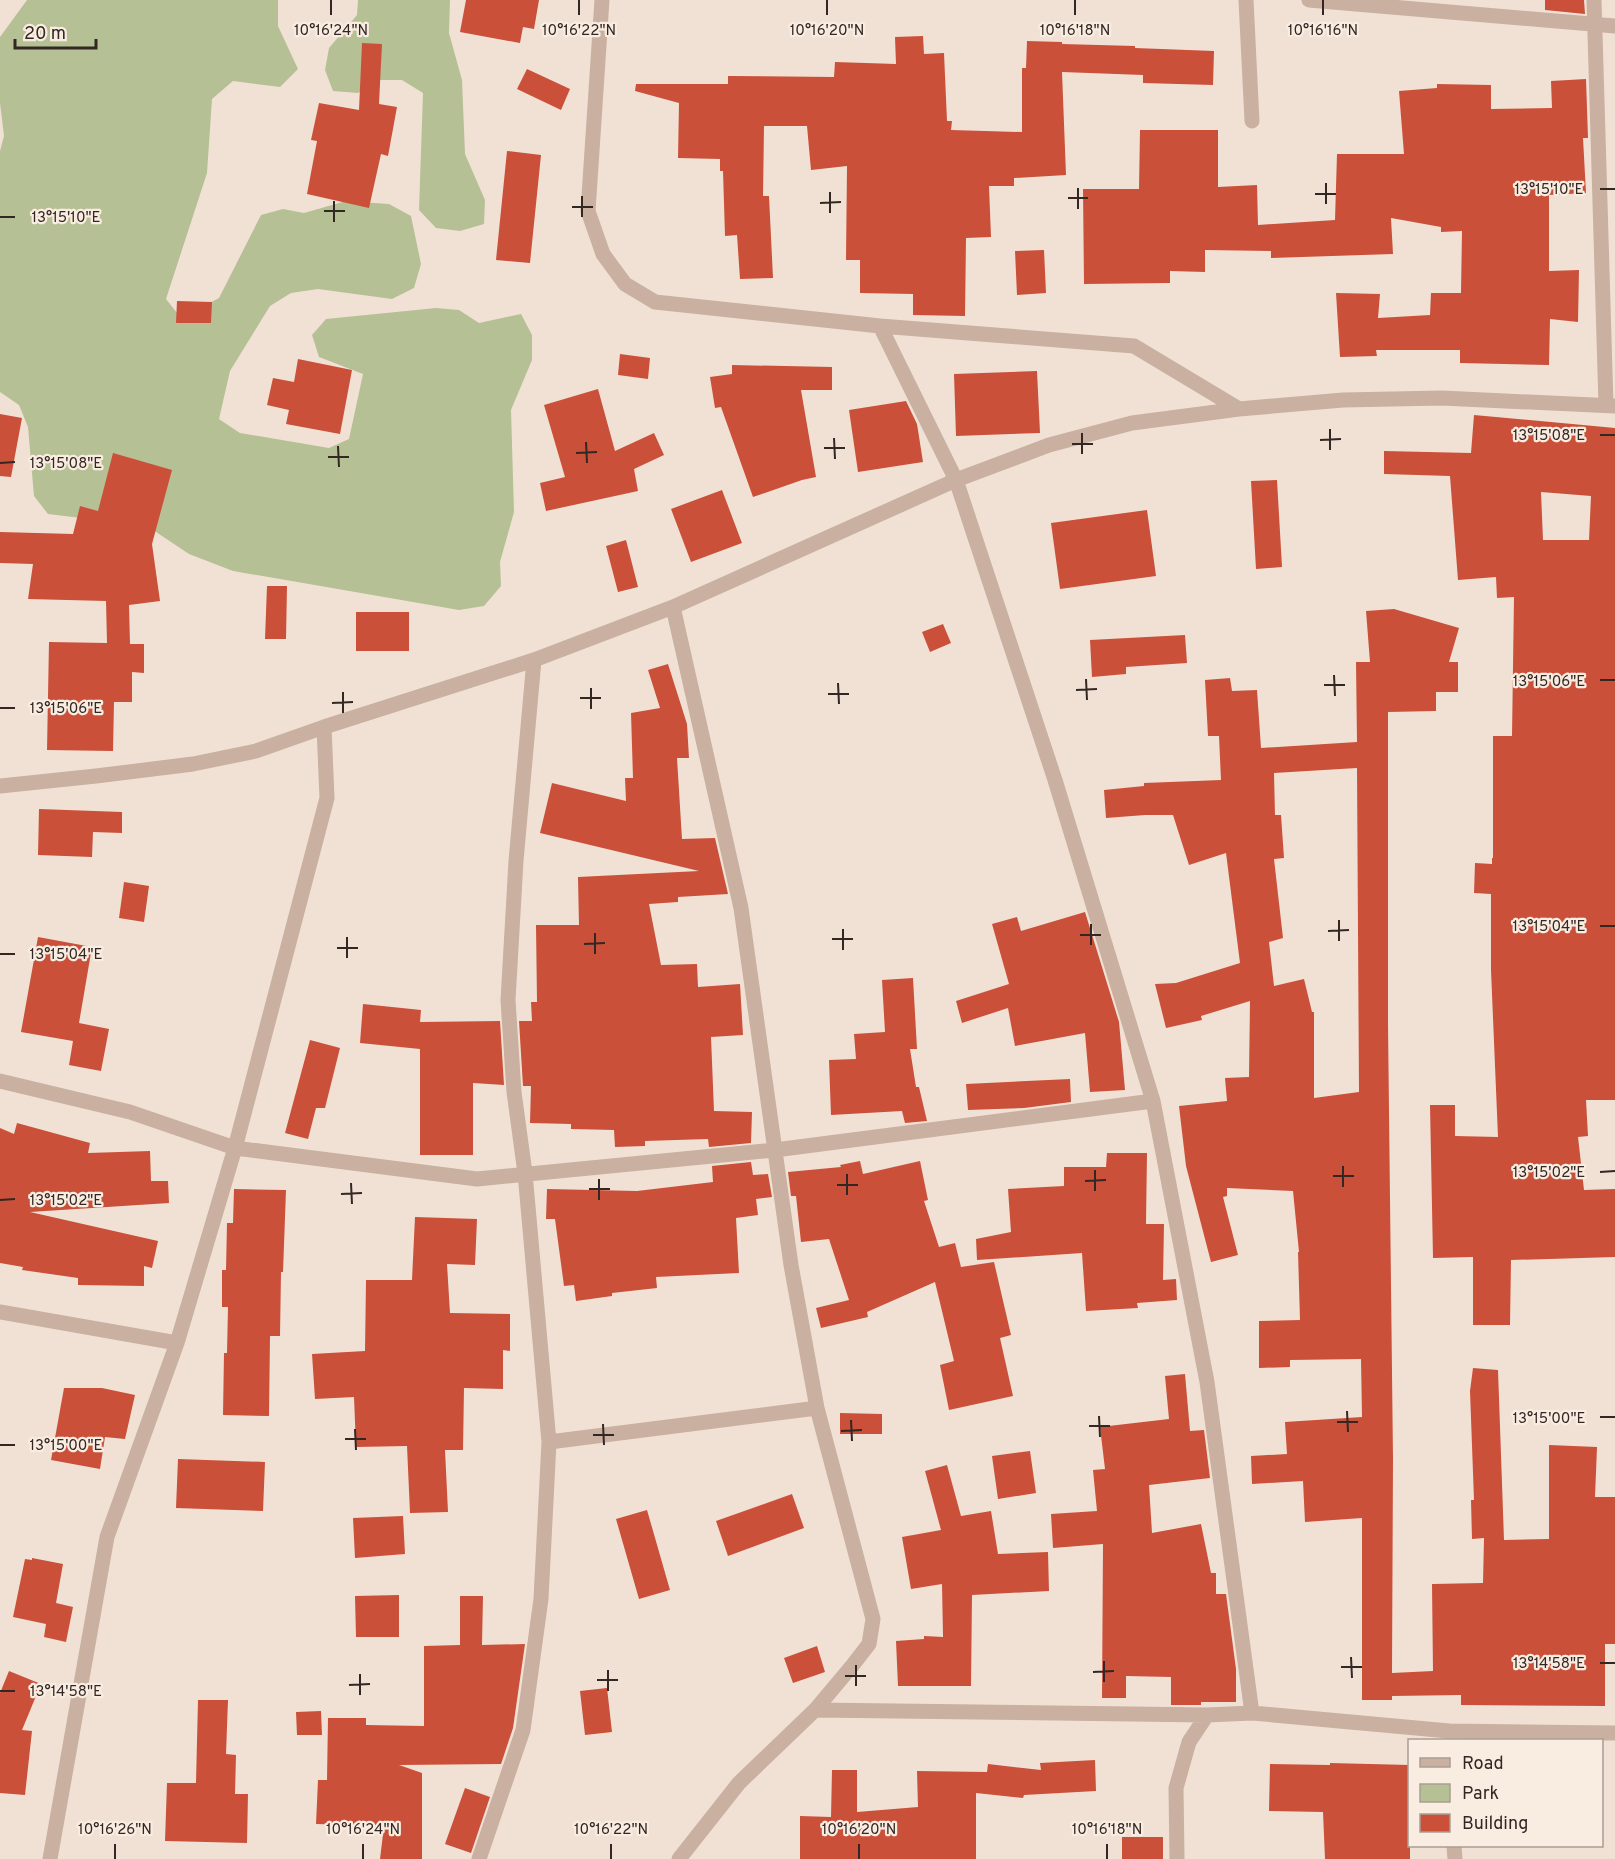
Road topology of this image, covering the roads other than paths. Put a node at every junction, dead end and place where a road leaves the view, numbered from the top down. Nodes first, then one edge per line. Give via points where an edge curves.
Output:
1 (602, 0) edge
2 (1246, 0) edge
3 (1309, 0) edge
4 (1594, 0) edge
5 (1595, 24) junction
6 (1615, 26) edge
7 (1251, 121) dead end
8 (880, 326) junction
9 (1610, 406) edge
10 (1239, 409) junction
11 (956, 480) junction
12 (673, 607) junction
13 (534, 660) junction
14 (324, 727) junction
15 (0, 786) edge
16 (0, 1082) edge
17 (1153, 1101) junction
18 (235, 1148) junction
19 (775, 1150) junction
20 (525, 1173) junction
21 (0, 1312) edge
22 (177, 1343) junction
23 (817, 1408) junction
24 (549, 1442) junction
25 (814, 1710) junction
26 (1252, 1713) junction
27 (1207, 1715) junction
28 (1615, 1733) edge
29 (1449, 1736) edge
30 (50, 1859) edge
31 (478, 1859) edge
32 (679, 1859) edge
33 (1177, 1859) edge

1 - 8 street via 588,211 603,254 625,284 655,302
2 - 7 street
3 - 5 street
4 - 5 street
5 - 6 street
5 - 9 street
8 - 10 street via 1134,346
8 - 11 street
9 - 10 street via 1442,398 1342,400
10 - 11 street via 1132,423 1049,445
11 - 12 street
11 - 17 street
12 - 13 street
12 - 19 street via 741,908
13 - 14 street
13 - 20 street via 508,1000 514,1092
14 - 15 street via 256,751 193,764
14 - 18 street via 327,798
16 - 18 street via 130,1112
17 - 19 street
17 - 26 street via 1207,1382
18 - 20 street via 477,1179
18 - 22 street
19 - 20 street
19 - 23 street
20 - 24 street
21 - 22 street
22 - 30 street via 107,1537
23 - 24 street
23 - 25 street via 873,1619 869,1644
24 - 31 street via 541,1599 523,1730
25 - 27 street
25 - 32 street via 739,1783
26 - 27 street
26 - 29 street
27 - 33 street via 1189,1742 1176,1788
28 - 29 street

